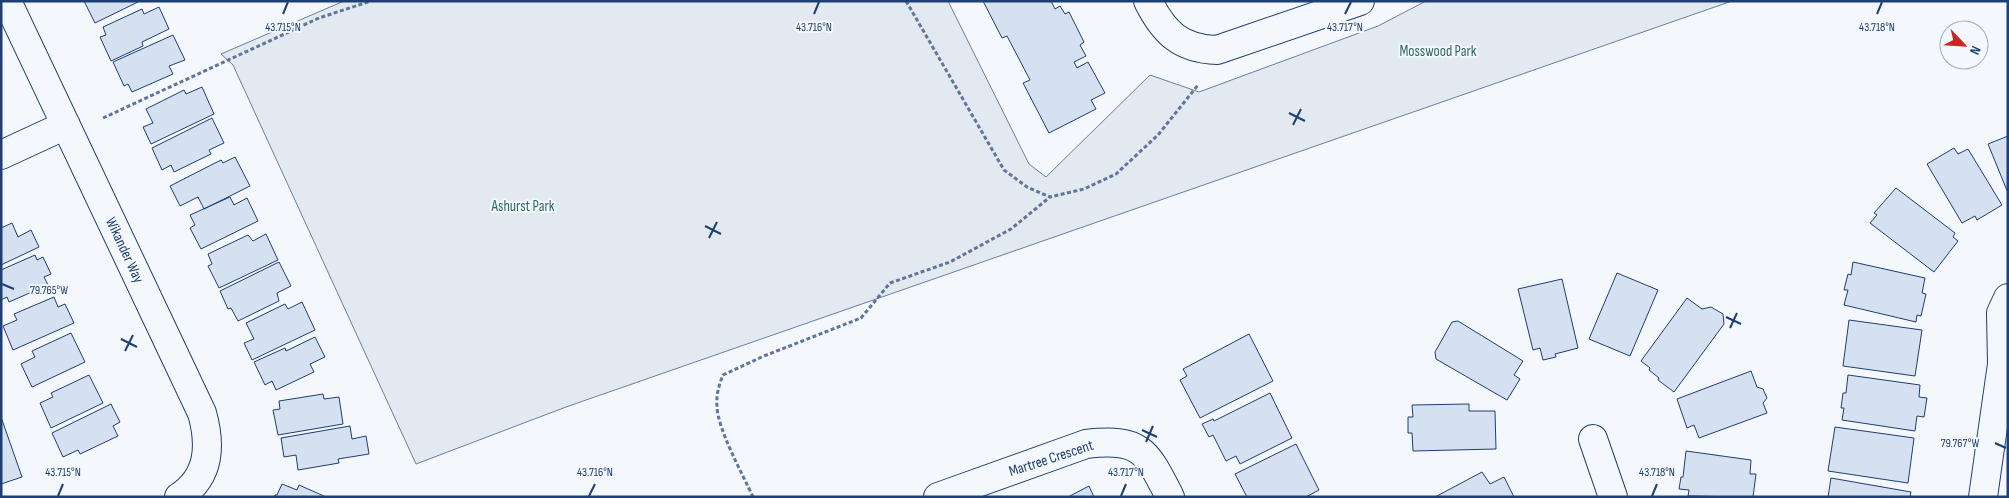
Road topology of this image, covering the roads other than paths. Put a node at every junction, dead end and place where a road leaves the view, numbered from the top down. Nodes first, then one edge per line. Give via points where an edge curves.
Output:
1 (7, 1) edge
2 (1148, 1) edge
3 (1360, 1) edge
4 (66, 125) junction
5 (1, 155) edge
6 (2008, 298) edge
7 (1593, 439) dead end
8 (179, 497) edge
9 (938, 497) edge
10 (1170, 497) edge
11 (1614, 497) edge
12 (1982, 497) edge

1 - 4 street, Wikander Way
2 - 3 street via 1168,31 1184,44 1218,50
4 - 5 street
4 - 8 street, Wikander Way via 202,413 208,434 207,454 202,472 188,491
6 - 12 street via 2000,313 2002,364
7 - 11 street
9 - 10 street, Martree Crescent via 1086,444 1110,441 1130,445 1146,455

